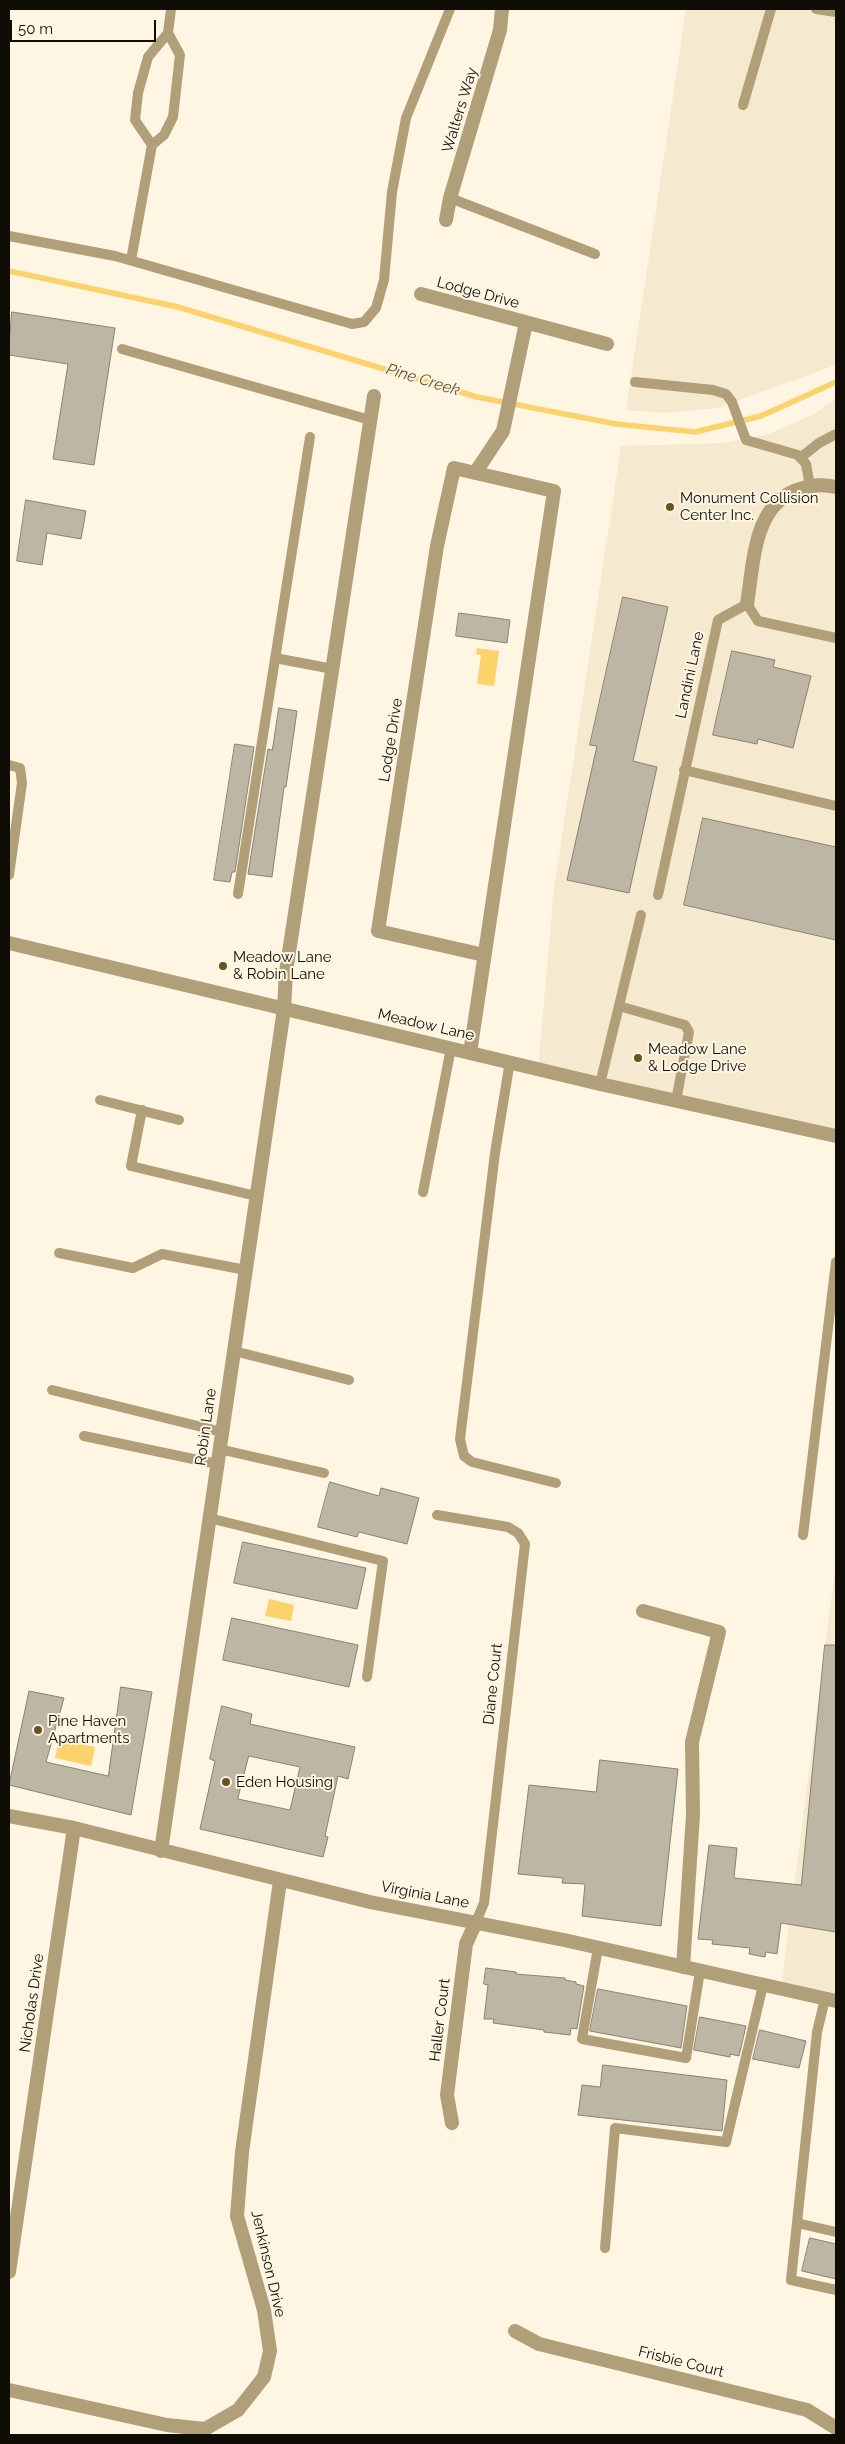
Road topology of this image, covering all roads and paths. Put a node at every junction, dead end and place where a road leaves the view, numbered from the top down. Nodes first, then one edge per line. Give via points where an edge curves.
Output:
1 (172, 9) edge
2 (450, 9) edge
3 (502, 9) edge
4 (771, 9) edge
5 (816, 9) edge
6 (836, 12) edge
7 (168, 33) junction
8 (743, 105) dead end
9 (152, 145) junction
10 (450, 198) junction
11 (446, 220) dead end
12 (9, 236) edge
13 (595, 254) dead end
14 (131, 260) junction
15 (421, 294) dead end
16 (526, 322) junction
17 (607, 344) dead end
18 (122, 349) dead end
19 (635, 382) dead end
20 (374, 396) dead end
21 (370, 420) junction
22 (836, 434) edge
23 (310, 437) dead end
24 (800, 458) junction
25 (475, 473) junction
26 (810, 486) junction
27 (836, 487) edge
28 (747, 604) junction
29 (836, 638) edge
30 (275, 658) junction
31 (333, 669) junction
32 (9, 765) edge
33 (684, 770) junction
34 (836, 806) edge
35 (9, 875) edge
36 (238, 894) dead end
37 (658, 894) dead end
38 (641, 915) dead end
39 (9, 943) edge
40 (484, 955) junction
41 (619, 1006) junction
42 (284, 1009) junction
43 (451, 1048) junction
44 (470, 1053) junction
45 (510, 1061) junction
46 (600, 1084) junction
47 (100, 1100) dead end
48 (676, 1101) junction
49 (142, 1110) junction
50 (178, 1120) dead end
51 (836, 1136) edge
52 (423, 1192) dead end
53 (256, 1196) junction
54 (59, 1253) dead end
55 (836, 1262) edge
56 (246, 1270) junction
57 (234, 1351) junction
58 (349, 1380) dead end
59 (52, 1390) dead end
60 (222, 1432) junction
61 (84, 1436) dead end
62 (219, 1449) junction
63 (217, 1464) junction
64 (324, 1473) dead end
65 (556, 1483) dead end
66 (437, 1515) dead end
67 (210, 1518) junction
68 (803, 1536) dead end
69 (643, 1611) dead end
70 (367, 1677) dead end
71 (9, 1816) edge
72 (74, 1828) junction
73 (161, 1851) junction
74 (280, 1881) junction
75 (476, 1922) junction
76 (598, 1948) junction
77 (683, 1967) junction
78 (700, 1971) junction
79 (762, 1985) junction
80 (830, 2000) edge
81 (452, 2123) dead end
82 (797, 2223) junction
83 (836, 2232) edge
84 (606, 2248) dead end
85 (9, 2272) edge
86 (836, 2290) edge
87 (515, 2331) dead end
88 (9, 2390) edge
89 (836, 2428) edge

1 - 7 lane
2 - 14 lane via 406,118 392,192 384,280 376,308 364,322 352,324
3 - 10 street, Walters Way via 500,30
4 - 8 lane
5 - 6 lane
7 - 9 lane via 180,55 173,117 164,135
7 - 9 lane via 148,57 138,93 135,120
9 - 14 lane
10 - 11 street, Walters Way
10 - 13 lane
12 - 14 lane
15 - 16 street, Lodge Drive
16 - 17 street, Lodge Drive
16 - 25 street, Lodge Drive via 503,431
18 - 21 lane
19 - 24 lane via 726,394 746,440
20 - 21 street, Robin Lane
21 - 31 street, Robin Lane
22 - 24 lane
23 - 30 lane
24 - 26 lane via 806,464
25 - 40 street, Lodge Drive via 554,491
25 - 40 street, Lodge Drive via 454,468 437,546 378,931
26 - 27 street via 820,483
26 - 28 street via 790,491 769,509 759,534
28 - 29 lane via 758,621
28 - 33 lane, Landini Lane via 718,620
30 - 31 lane
30 - 36 lane
31 - 42 street, Robin Lane via 286,972
32 - 35 lane via 20,768 22,783
33 - 34 lane
33 - 37 lane, Landini Lane
38 - 41 lane
39 - 42 street, Meadow Lane
40 - 44 street, Lodge Drive
41 - 46 lane
41 - 48 lane via 685,1025 689,1032
42 - 43 street, Meadow Lane
42 - 53 street, Robin Lane
43 - 44 street, Meadow Lane
43 - 52 lane
44 - 45 street, Meadow Lane
45 - 46 street, Meadow Lane
45 - 65 lane via 495,1153 460,1439 464,1456 472,1462
46 - 48 street, Meadow Lane
47 - 49 lane
48 - 51 street, Meadow Lane
49 - 50 lane
49 - 53 lane via 131,1166
53 - 56 street, Robin Lane
54 - 56 lane via 133,1268 162,1254
55 - 68 lane
56 - 57 street, Robin Lane
57 - 58 lane
57 - 60 street, Robin Lane
59 - 60 lane
60 - 62 street, Robin Lane
61 - 63 lane
62 - 63 street, Robin Lane
62 - 64 lane
63 - 67 street, Robin Lane
66 - 75 lane, Diane Court via 508,1527 518,1533 525,1544 484,1903
67 - 70 lane via 384,1561
67 - 73 street, Robin Lane
69 - 77 street via 719,1632 692,1742 693,1815
71 - 72 street, Virginia Lane
72 - 73 street, Virginia Lane
72 - 85 street, Nicholas Drive
73 - 74 street, Virginia Lane
74 - 75 street, Virginia Lane
74 - 88 street, Jenkinson Drive via 242,2152 237,2216 264,2310 270,2351 264,2377 238,2410 205,2429 167,2424
75 - 76 street, Virginia Lane
75 - 81 street, Haller Court via 466,1944 447,2095
76 - 77 street, Virginia Lane
76 - 78 lane via 582,2039 686,2058
77 - 78 street, Virginia Lane
78 - 79 street, Virginia Lane
79 - 80 street, Virginia Lane
79 - 84 lane via 726,2142 615,2128
80 - 82 lane via 817,2032
82 - 83 lane
82 - 86 lane via 791,2280
87 - 89 street, Frisbie Court via 539,2344 807,2410

